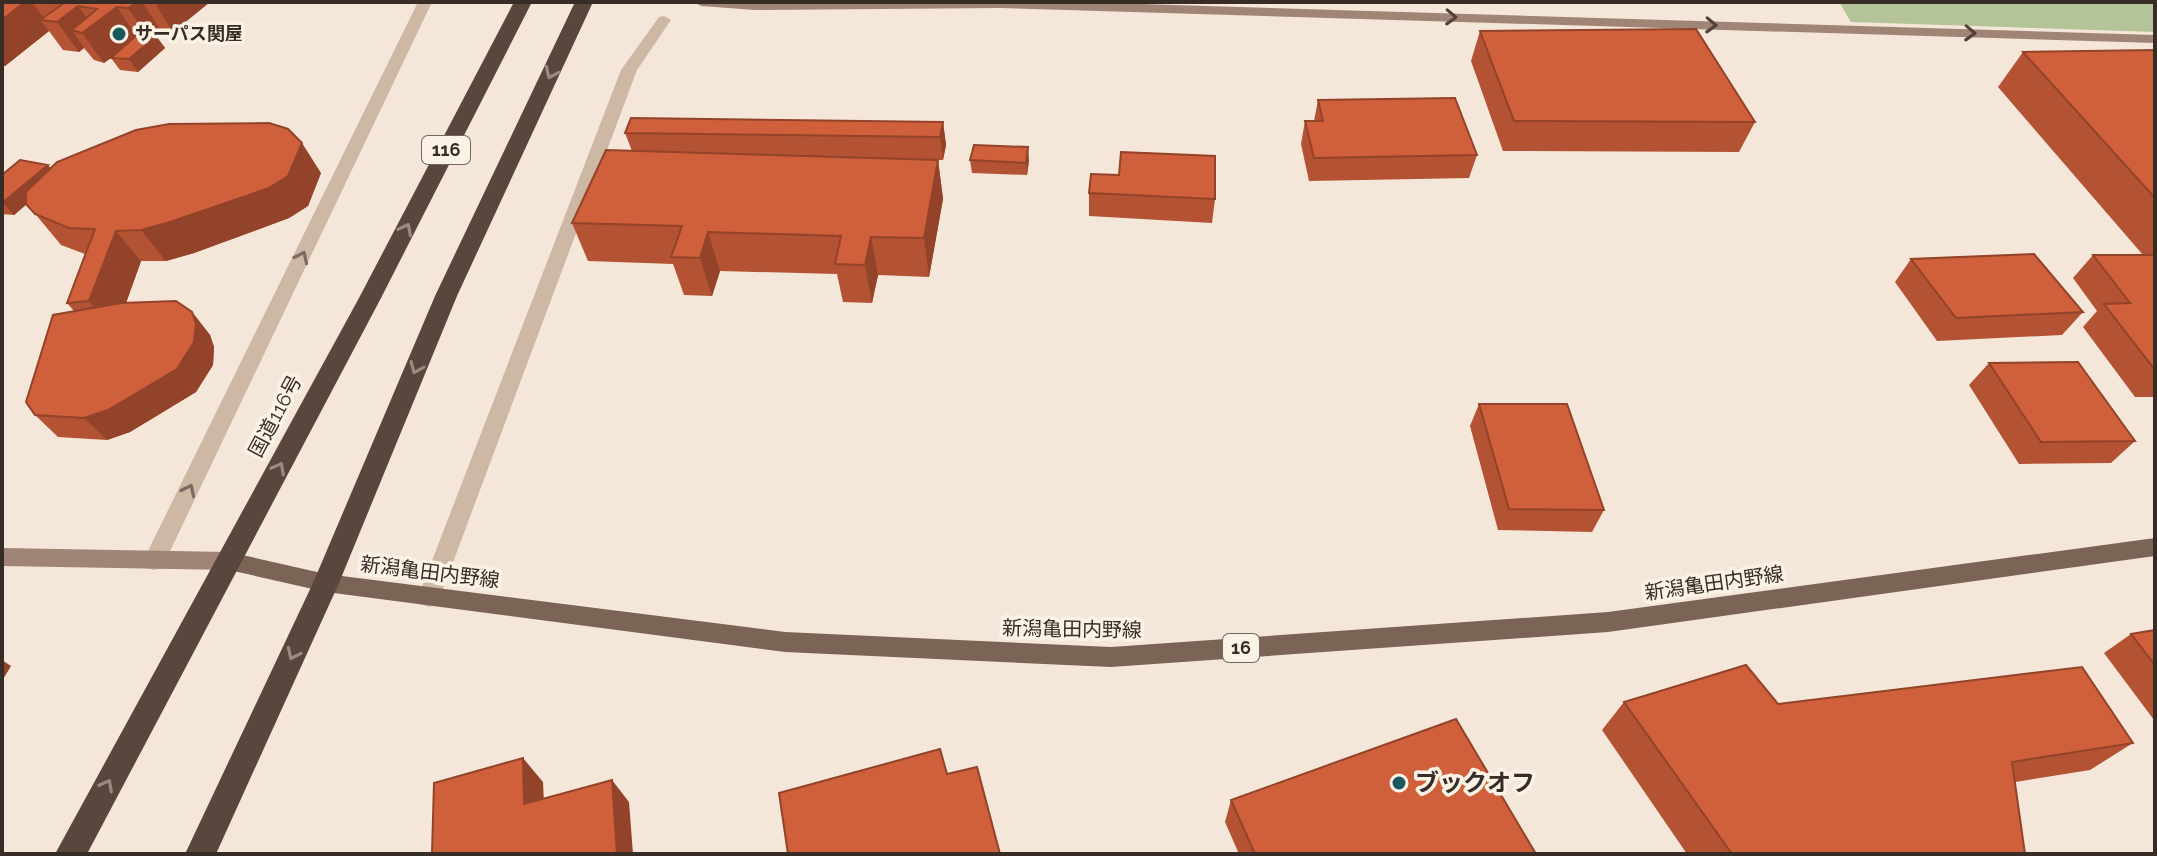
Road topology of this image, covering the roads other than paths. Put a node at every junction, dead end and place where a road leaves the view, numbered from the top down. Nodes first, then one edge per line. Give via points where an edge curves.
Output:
1 (425, 2) edge
2 (523, 2) edge
3 (584, 2) edge
4 (701, 2) edge
5 (664, 20) dead end
6 (2155, 39) edge
7 (2155, 547) edge
8 (2, 557) edge
9 (154, 561) junction
10 (229, 561) junction
11 (326, 583) junction
12 (429, 597) junction
13 (70, 854) edge
14 (200, 854) edge

9 -> 1 street
10 -> 2 highway, 国道116号 / 116
3 -> 11 highway via 446,296
4 -> 6 street via 1017,4
5 - 12 street via 629,70
7 - 12 main road, 新潟亀田内野線 / 16 via 1608,622 1111,657 785,642
8 - 9 street
9 - 10 street
10 - 11 main road, 新潟亀田内野線 / 16
13 -> 10 highway, 国道116号 / 116
11 - 12 main road, 新潟亀田内野線 / 16
11 -> 14 highway

